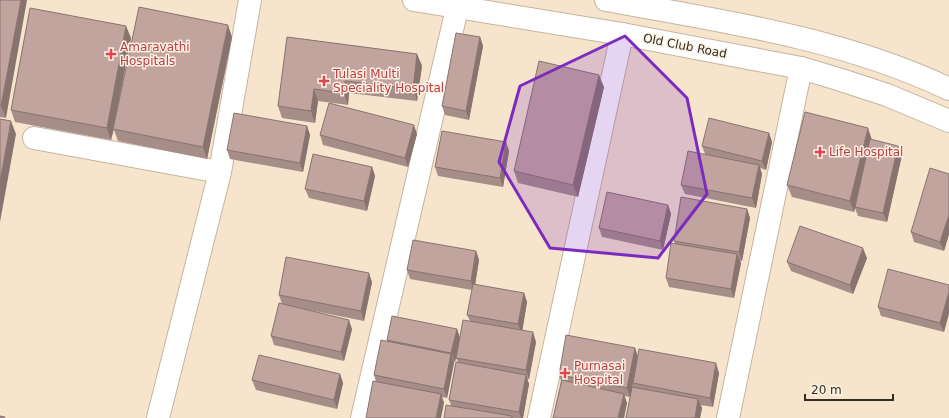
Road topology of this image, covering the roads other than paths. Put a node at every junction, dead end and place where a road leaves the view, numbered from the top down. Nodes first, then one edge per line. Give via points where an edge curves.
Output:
1 (250, 0) edge
2 (414, 0) edge
3 (606, 0) edge
4 (458, 3) edge
5 (650, 4) edge
6 (622, 34) junction
7 (800, 68) junction
8 (949, 89) edge
9 (949, 121) edge
10 (34, 138) dead end
11 (220, 172) junction
12 (158, 418) edge
13 (362, 418) edge
14 (539, 418) edge
15 (728, 418) edge

1 - 11 street
2 - 4 street, Old Club Road
3 - 5 street
4 - 6 street, Old Club Road
4 - 13 street
5 - 8 street via 863,55
6 - 7 street, Old Club Road
6 - 14 street
7 - 9 street, Old Club Road via 887,95
7 - 15 street
10 - 11 street
11 - 12 street

